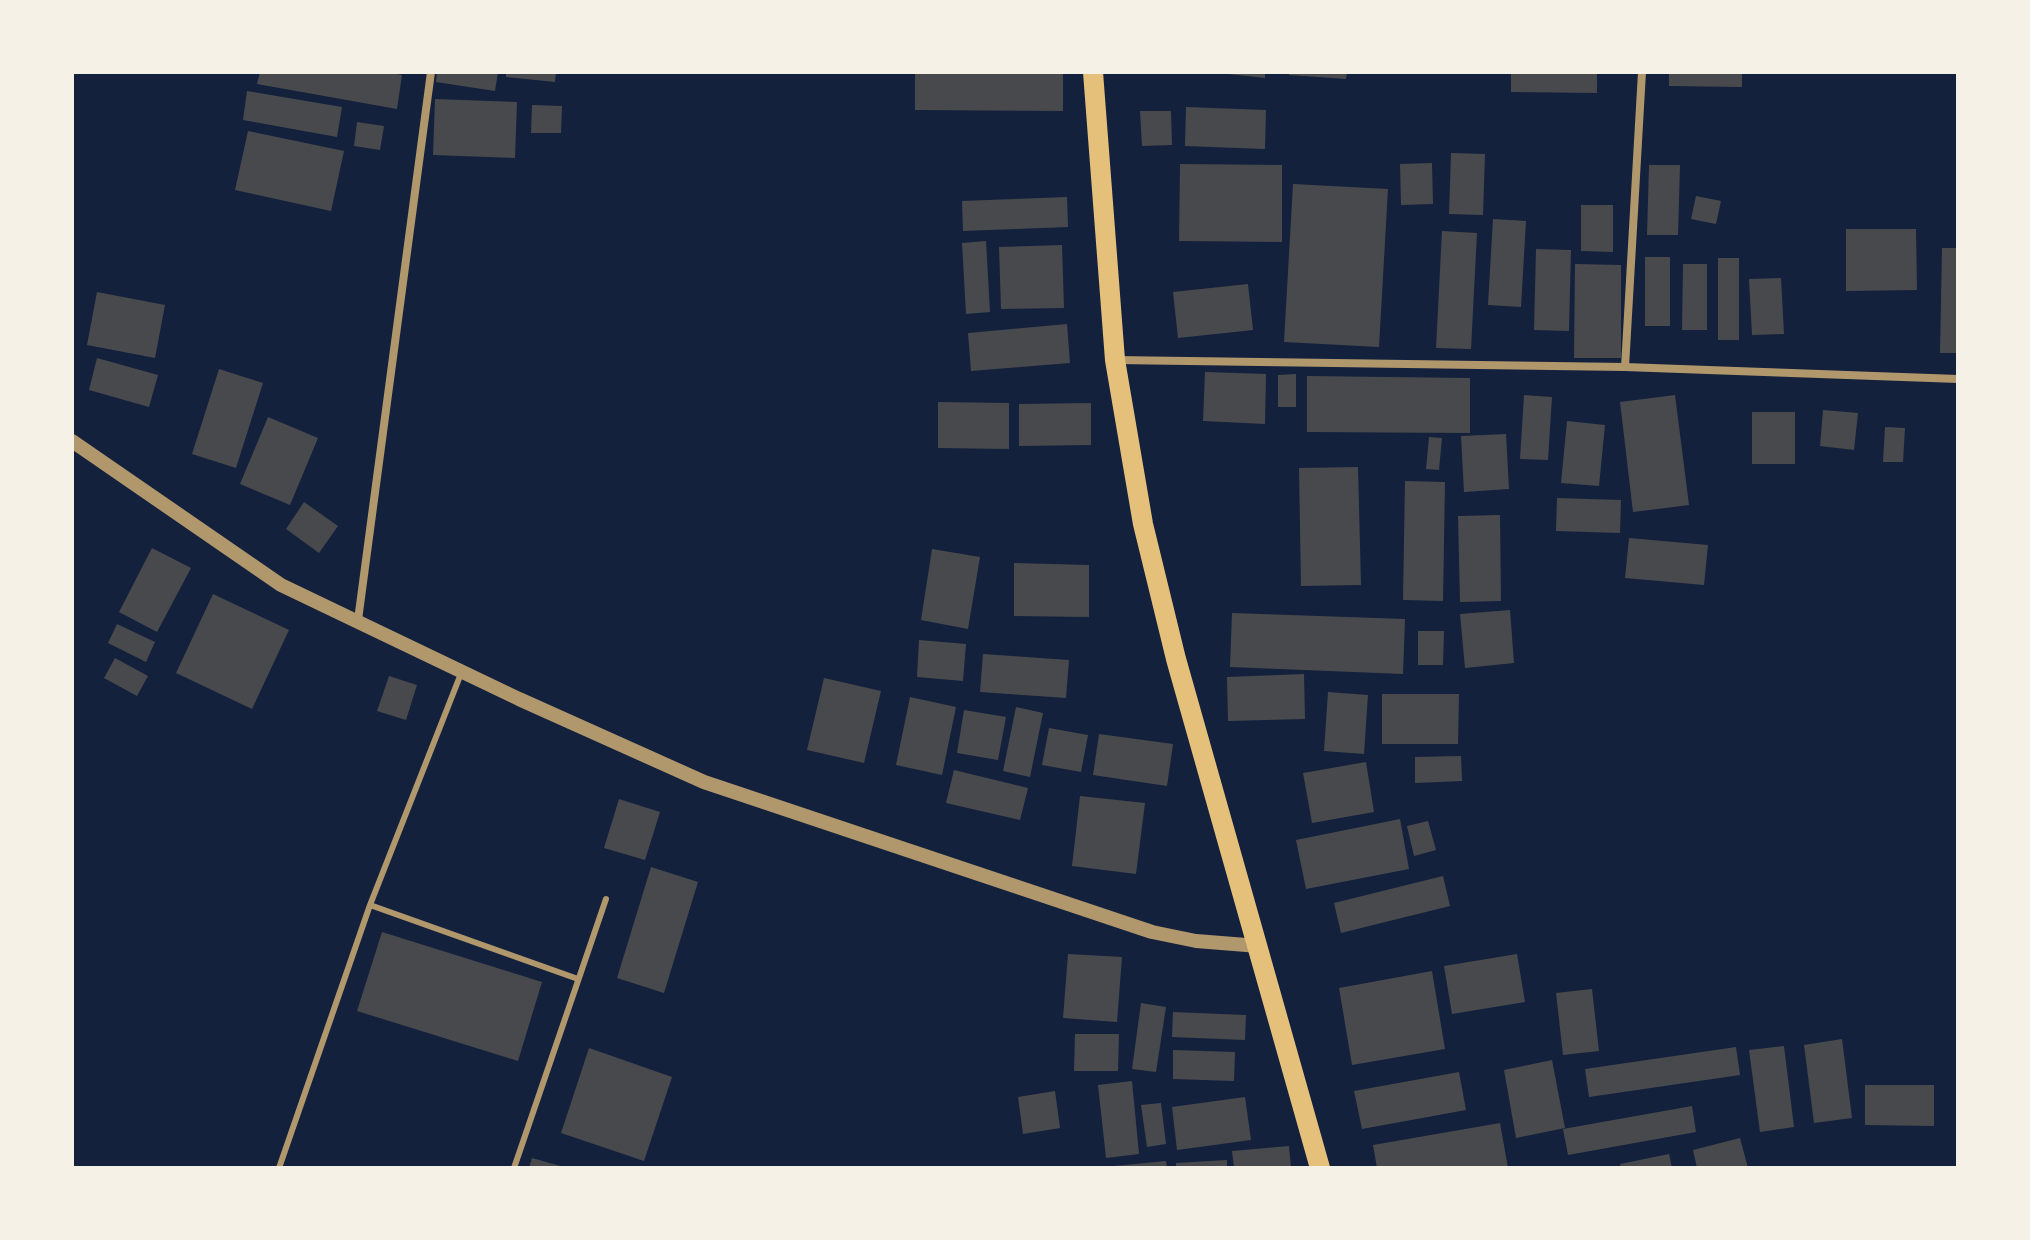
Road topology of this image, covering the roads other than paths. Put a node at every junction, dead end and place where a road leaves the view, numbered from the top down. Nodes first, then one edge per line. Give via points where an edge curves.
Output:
1 (431, 72) edge
2 (1093, 72) edge
3 (1642, 72) edge
4 (1115, 360) junction
5 (1625, 367) junction
6 (1958, 379) edge
7 (72, 441) edge
8 (358, 620) junction
9 (462, 671) junction
10 (606, 899) dead end
11 (370, 905) junction
12 (1259, 946) junction
13 (578, 979) junction
14 (279, 1168) edge
15 (514, 1168) edge
16 (1320, 1168) edge

1 - 8 street
2 - 4 main road
3 - 5 street
4 - 5 street
4 - 12 main road via 1143,524
5 - 6 street
7 - 8 street via 281,585
8 - 9 street
9 - 11 lane
9 - 12 street via 704,782 1152,932
10 - 13 lane
11 - 13 lane
11 - 14 lane
12 - 16 main road
13 - 15 lane

